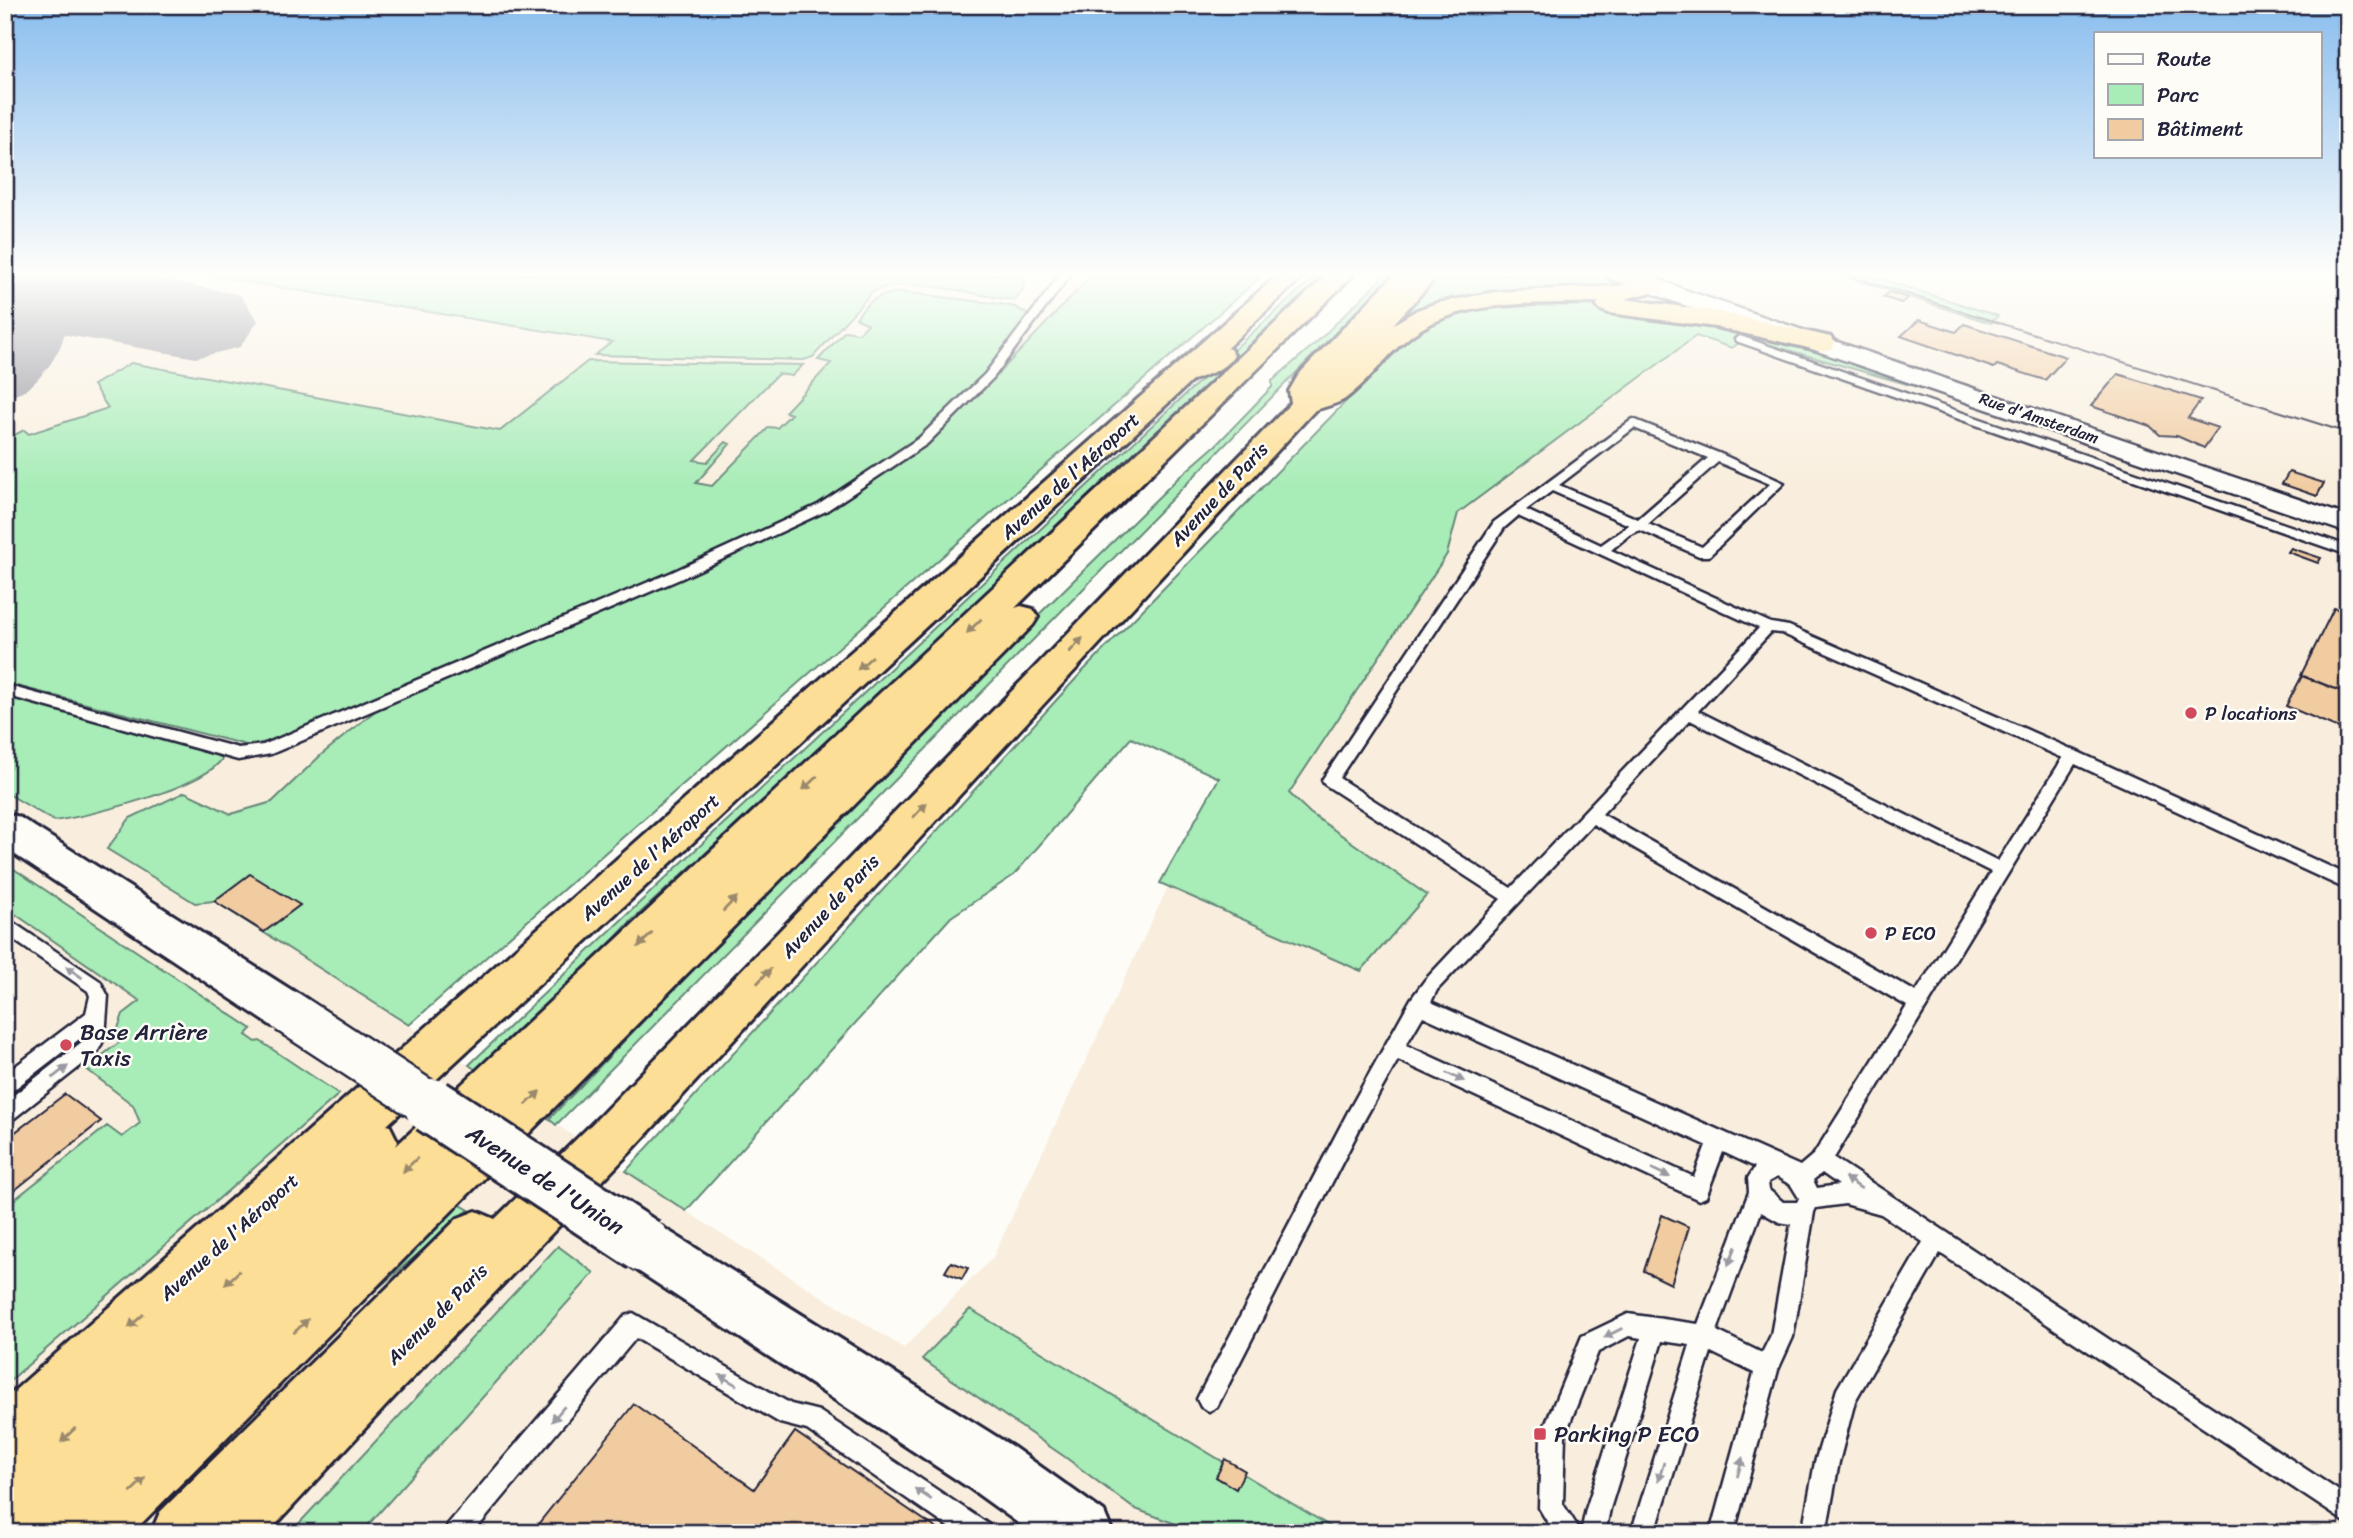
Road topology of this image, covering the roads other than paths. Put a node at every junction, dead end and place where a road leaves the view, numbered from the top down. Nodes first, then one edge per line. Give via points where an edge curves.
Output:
1 (1012, 346) edge
2 (1214, 346) edge
3 (1230, 346) edge
4 (1267, 346) edge
5 (1295, 346) edge
6 (1341, 346) edge
7 (1359, 346) edge
8 (1385, 346) edge
9 (1763, 346) edge
10 (1829, 346) edge
11 (1183, 374) junction
12 (1304, 404) junction
13 (1965, 404) junction
14 (1717, 457) junction
15 (1551, 486) junction
16 (1517, 511) junction
17 (1639, 525) junction
18 (2345, 537) edge
19 (1603, 550) junction
20 (1768, 627) junction
21 (5, 690) edge
22 (1687, 712) junction
23 (2072, 757) junction
24 (1591, 815) junction
25 (5, 828) edge
26 (2002, 870) junction
27 (2348, 883) edge
28 (621, 884) junction
29 (1513, 898) junction
30 (5, 924) edge
31 (1919, 1003) junction
32 (1418, 1006) junction
33 (99, 1007) junction
34 (717, 1025) junction
35 (1393, 1048) junction
36 (5, 1085) edge
37 (5, 1114) edge
38 (1718, 1139) junction
39 (1821, 1161) junction
40 (1777, 1167) junction
41 (1800, 1179) junction
42 (1759, 1193) junction
43 (1807, 1205) junction
44 (1886, 1205) junction
45 (1937, 1239) junction
46 (1656, 1329) junction
47 (1703, 1336) junction
48 (1767, 1367) junction
49 (1209, 1399) dead end
50 (5, 1438) edge
51 (5, 1496) edge
52 (2348, 1512) edge
53 (26, 1533) edge
54 (89, 1533) edge
55 (181, 1533) edge
56 (227, 1533) edge
57 (457, 1533) edge
58 (979, 1533) edge
59 (1083, 1533) edge
60 (1569, 1533) edge
61 (1593, 1533) edge
62 (1643, 1533) edge
63 (1722, 1533) edge
64 (1814, 1533) edge

1 - 21 lane via 989,376 923,441 822,508 675,576 266,750 238,754
2 - 11 highway, Avenue de l'Aéroport
3 - 11 highway via 1212,362
4 -> 53 highway
54 -> 5 highway
6 - 12 highway via 1309,380 1303,391
7 - 12 highway, Avenue de Paris
8 - 12 highway via 1334,394
9 - 13 lane
10 - 13 street, Rue d'Amsterdam
11 -> 28 highway, Avenue de l'Aéroport
34 -> 12 highway, Avenue de Paris
13 - 18 street, Rue d'Amsterdam
14 - 15 lane via 1633,423
14 - 17 lane
14 - 17 lane via 1778,483 1704,553
15 - 16 lane
15 - 17 lane
16 - 19 lane
16 - 29 lane via 1499,525 1330,780
17 - 19 lane
19 - 20 lane
20 - 22 lane
20 - 23 lane via 1784,629
22 - 24 lane
22 - 26 lane
23 - 26 lane
23 - 27 lane
24 - 29 lane
24 - 31 lane
25 - 59 street, Avenue de l'Union, bridge via 992,1468
26 - 31 lane
28 -> 50 highway, Avenue de l'Aéroport
28 -> 51 highway via 617,905 605,922
29 - 32 lane via 1431,985
33 -> 30 lane via 94,986
31 - 39 lane
32 - 35 lane
32 - 38 lane
33 - 36 lane via 86,1024
37 -> 33 lane via 90,1047 96,1037
34 - 55 highway via 671,1047 645,1070
34 - 56 highway, Avenue de Paris
35 -> 38 lane via 1699,1190
35 - 49 lane
38 - 40 lane
39 - 41 lane
44 -> 39 lane
40 - 41 lane
40 - 42 lane via 1758,1177
41 - 43 lane via 1806,1185
42 - 43 lane via 1780,1213 1789,1215
42 -> 47 lane
43 - 44 lane via 1845,1194
43 - 48 lane via 1782,1337
44 - 45 lane
45 - 52 lane
45 - 64 lane via 1846,1397 1827,1462
46 - 47 lane
46 -> 60 lane via 1628,1325 1590,1344 1553,1435 1551,1508
46 - 61 lane
47 - 48 lane
47 -> 62 lane
63 -> 48 lane
58 -> 57 lane via 811,1419 788,1415 633,1324

